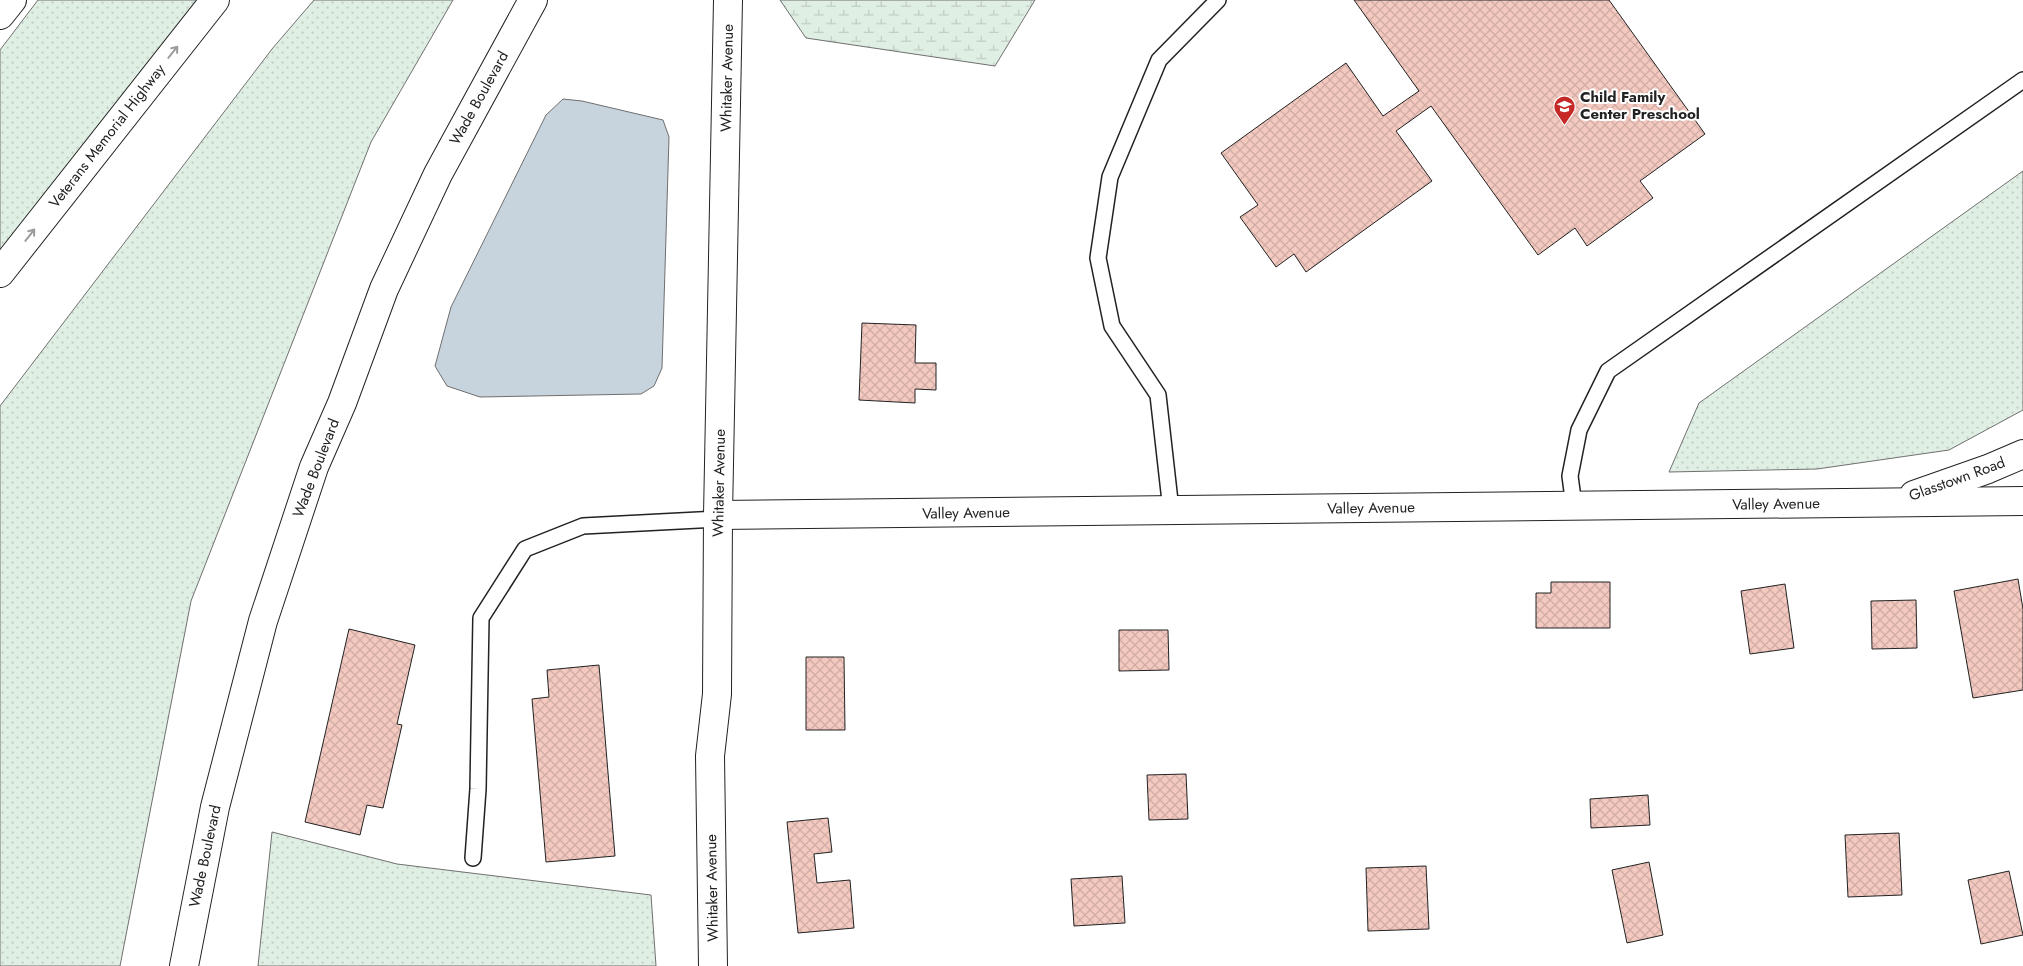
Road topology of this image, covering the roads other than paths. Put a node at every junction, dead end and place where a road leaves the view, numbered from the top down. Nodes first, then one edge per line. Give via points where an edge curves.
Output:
1 (12, 0) edge
2 (215, 0) edge
3 (533, 0) edge
4 (728, 0) edge
5 (1218, 0) edge
6 (0, 15) edge
7 (2023, 80) edge
8 (0, 274) edge
9 (2023, 454) edge
10 (2023, 501) edge
11 (1890, 503) junction
12 (1574, 506) junction
13 (1171, 510) junction
14 (718, 517) junction
15 (473, 858) dead end
16 (184, 966) edge
17 (713, 966) edge

1 - 6 main road
8 -> 2 main road, Veterans Memorial Highway
3 - 16 main road, Wade Boulevard via 446,158 396,262 314,467 263,621 215,807
4 - 14 main road, Whitaker Avenue
5 - 13 lane via 1159,60 1110,177 1098,258 1112,326 1158,395
7 - 12 lane via 1608,371 1579,430 1570,476
9 - 11 main road, Glasstown Road
10 - 11 main road, Valley Avenue
11 - 12 main road, Valley Avenue
12 - 13 main road, Valley Avenue
13 - 14 main road, Valley Avenue
14 - 15 lane via 583,526 525,549 480,618 478,789
14 - 17 main road, Whitaker Avenue via 717,694 710,756

